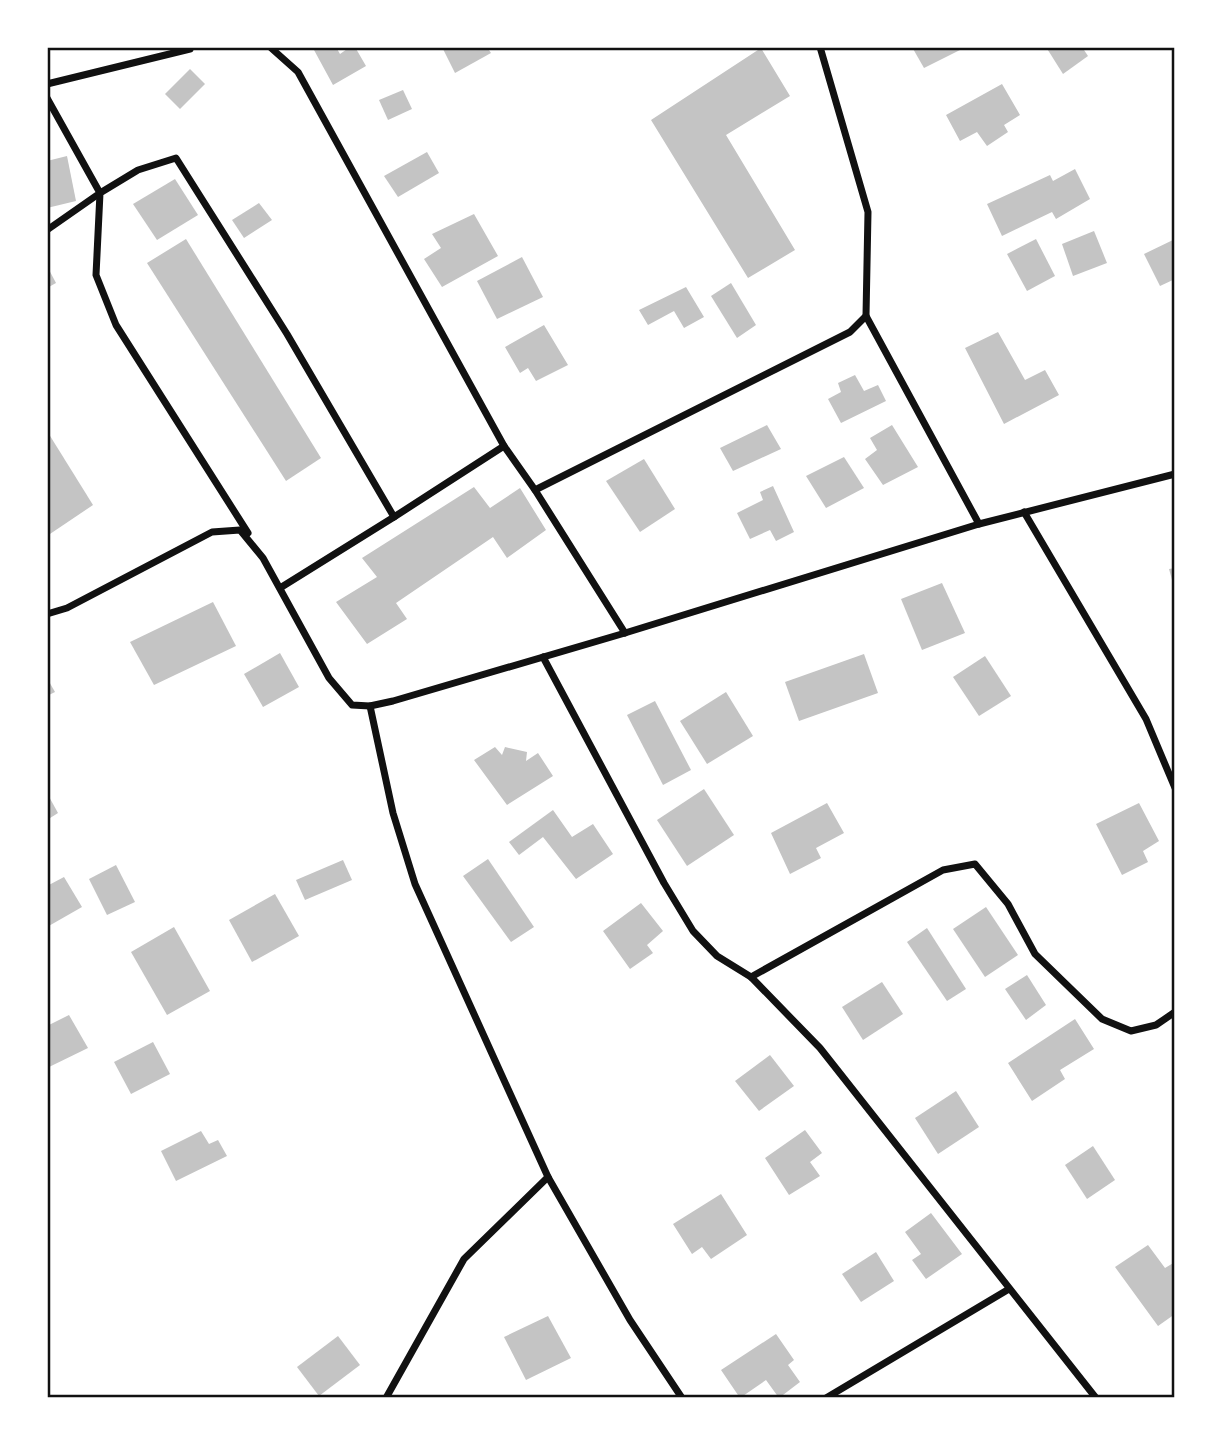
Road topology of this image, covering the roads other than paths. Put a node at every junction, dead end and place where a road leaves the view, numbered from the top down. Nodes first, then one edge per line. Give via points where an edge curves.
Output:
1 (270, 47) edge
2 (820, 47) edge
3 (190, 49) edge
4 (47, 84) edge
5 (47, 97) edge
6 (100, 193) junction
7 (47, 230) edge
8 (866, 316) junction
9 (504, 446) junction
10 (1175, 474) edge
11 (535, 491) junction
12 (1024, 512) junction
13 (394, 516) junction
14 (979, 524) junction
15 (263, 558) junction
16 (280, 588) junction
17 (47, 614) edge
18 (625, 633) junction
19 (543, 657) junction
20 (370, 706) junction
21 (1175, 788) edge
22 (751, 978) junction
23 (1175, 1012) edge
24 (548, 1177) junction
25 (1009, 1289) junction
26 (386, 1398) edge
27 (682, 1398) edge
28 (826, 1398) edge
29 (1096, 1398) edge

1 - 9 street via 298,72
2 - 8 street via 868,212
3 - 4 street
5 - 6 street
6 - 7 street
6 - 13 street via 138,170 176,158
6 - 15 street via 96,275 116,325
8 - 11 street via 850,332
8 - 14 street
9 - 11 street
9 - 13 street
10 - 12 street
11 - 18 street
12 - 14 street
12 - 21 street via 1146,719
13 - 16 street
14 - 18 street
15 - 16 street
15 - 17 street via 240,530 212,533
16 - 20 street via 329,678 352,705
18 - 19 street
19 - 20 street
19 - 22 street via 693,931 716,956
20 - 24 street via 393,813 415,884
22 - 23 street via 943,870 975,864 1008,904 1035,954 1102,1019 1131,1031 1156,1025
22 - 25 street via 820,1048
24 - 26 street via 464,1259
24 - 27 street via 630,1320
25 - 28 street
25 - 29 street

